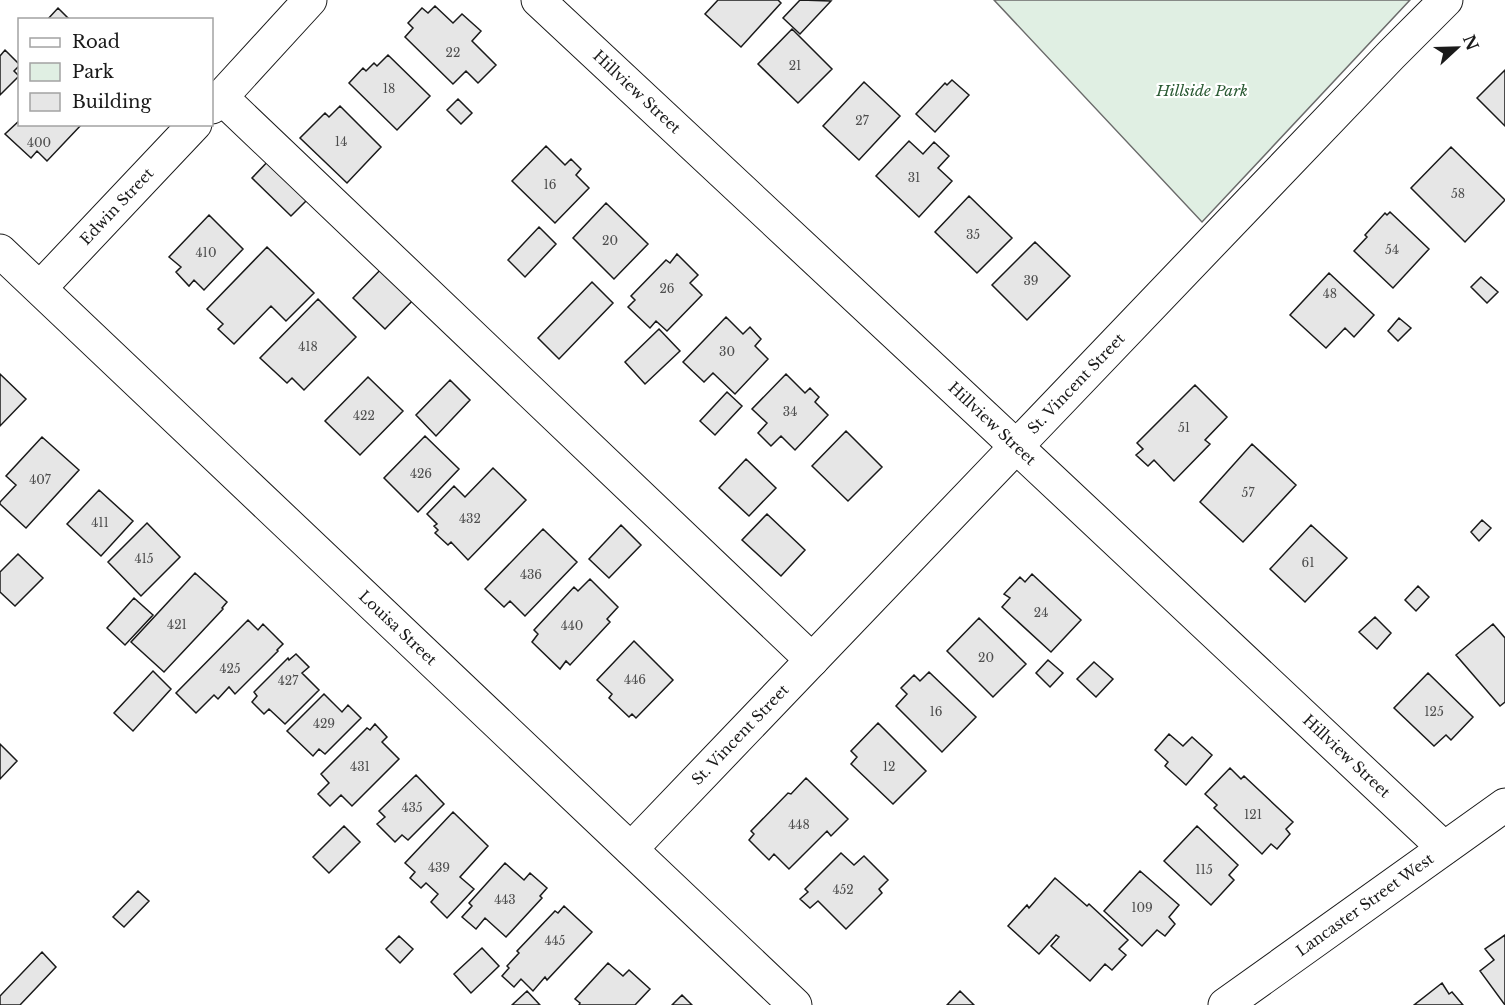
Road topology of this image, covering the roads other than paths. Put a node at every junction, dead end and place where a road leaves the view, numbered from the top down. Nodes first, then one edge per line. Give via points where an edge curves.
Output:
1 (310, 0) edge
2 (538, 0) edge
3 (1446, 0) edge
4 (216, 102) edge
5 (193, 126) edge
6 (0, 251) edge
7 (40, 288) junction
8 (1017, 447) junction
9 (812, 660) junction
10 (1505, 805) edge
11 (1444, 848) junction
12 (632, 849) junction
13 (795, 1005) edge
14 (1225, 1005) edge

1 - 4 street
2 - 8 street, Hillview Street
3 - 8 street, St. Vincent Street
4 - 9 street
5 - 7 street, Edwin Street
6 - 7 street, Louisa Street
7 - 12 street, Louisa Street
8 - 9 street, St. Vincent Street
8 - 11 street, Hillview Street
9 - 12 street, St. Vincent Street
10 - 11 street, Lancaster Street West
11 - 14 street, Lancaster Street West
12 - 13 street, Louisa Street

